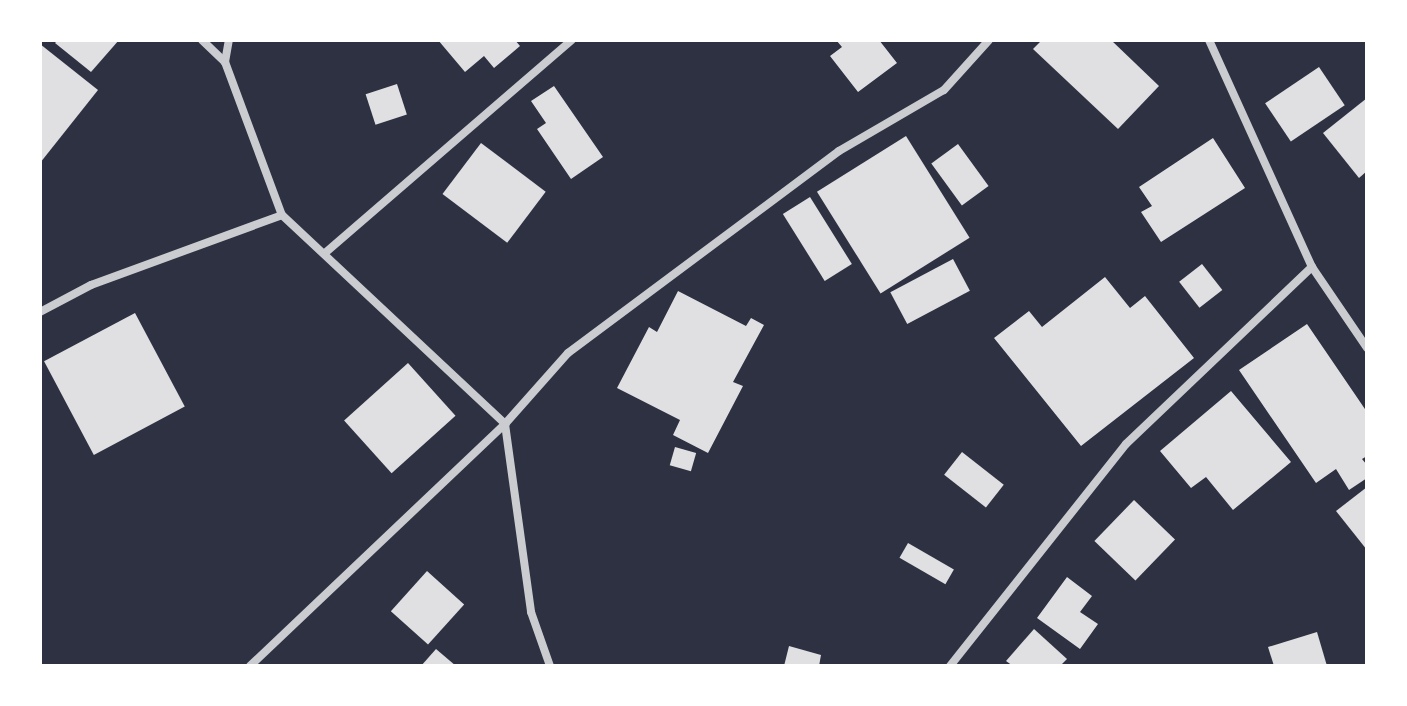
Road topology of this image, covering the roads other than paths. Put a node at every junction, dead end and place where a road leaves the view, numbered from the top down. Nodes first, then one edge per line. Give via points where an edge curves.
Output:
1 (202, 40) edge
2 (229, 40) edge
3 (572, 40) edge
4 (989, 40) edge
5 (1209, 40) edge
6 (225, 62) junction
7 (282, 215) junction
8 (325, 253) junction
9 (1312, 267) junction
10 (40, 312) edge
11 (1367, 348) edge
12 (505, 424) junction
13 (250, 666) edge
14 (550, 666) edge
15 (950, 666) edge

1 - 6 street
2 - 6 street
3 - 8 street
4 - 12 street via 944,90 839,151 568,353
5 - 9 street
6 - 7 street
7 - 8 street
7 - 10 street via 91,285
8 - 12 street
9 - 11 street
9 - 15 street via 1126,444
12 - 13 street
12 - 14 street via 531,612

